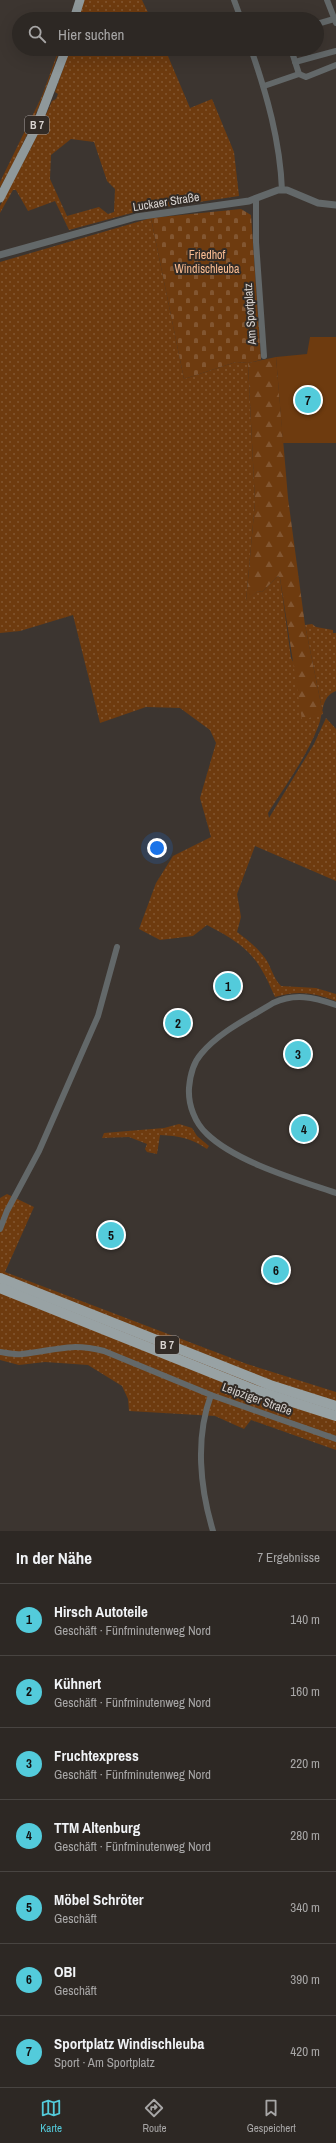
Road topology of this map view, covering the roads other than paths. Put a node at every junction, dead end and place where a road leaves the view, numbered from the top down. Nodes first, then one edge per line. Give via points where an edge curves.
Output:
1 (80, 0) edge
2 (234, 0) edge
3 (326, 0) edge
4 (76, 12) edge
5 (238, 12) edge
6 (335, 21) edge
7 (324, 23) edge
8 (336, 51) edge
9 (324, 54) edge
10 (63, 56) edge
11 (253, 56) edge
12 (294, 56) edge
13 (317, 56) edge
14 (295, 62) junction
15 (336, 67) edge
16 (299, 74) junction
17 (264, 86) junction
18 (282, 190) junction
19 (0, 198) edge
20 (256, 198) junction
21 (336, 205) edge
22 (0, 255) edge
23 (264, 356) dead end
24 (117, 947) dead end
25 (336, 1005) edge
26 (336, 1193) edge
27 (0, 1229) edge
28 (0, 1278) edge
29 (0, 1288) edge
30 (0, 1352) edge
31 (211, 1395) junction
32 (336, 1406) edge
33 (336, 1416) edge
34 (336, 1439) edge
35 (213, 1531) edge

1 - 4 main road
2 - 5 street
3 - 6 street
6 - 7 street
8 - 9 street
10 - 19 main road, B 7 via 35,130
11 - 17 street
12 - 14 street
13 - 14 street
14 - 16 street
15 - 16 street via 306,76
16 - 17 street
17 - 18 street via 277,134
18 - 20 street, Luckaer Straße
18 - 21 street via 318,203
20 - 22 street, Luckaer Straße via 136,217
20 - 23 street, Am Sportplatz via 256,242
24 - 27 street via 98,1016 39,1151
25 - 26 street via 308,996 284,998 273,1003 209,1045 193,1069 189,1090 191,1107 197,1122 206,1134 219,1144 265,1167
28 - 32 highway, B 7 via 270,1385
29 - 33 highway, B 7 via 255,1390
30 - 31 street via 21,1354 62,1347 88,1347 104,1351
31 - 34 street, Leipziger Straße
31 - 35 street, Leipziger Straße via 205,1413 202,1476

